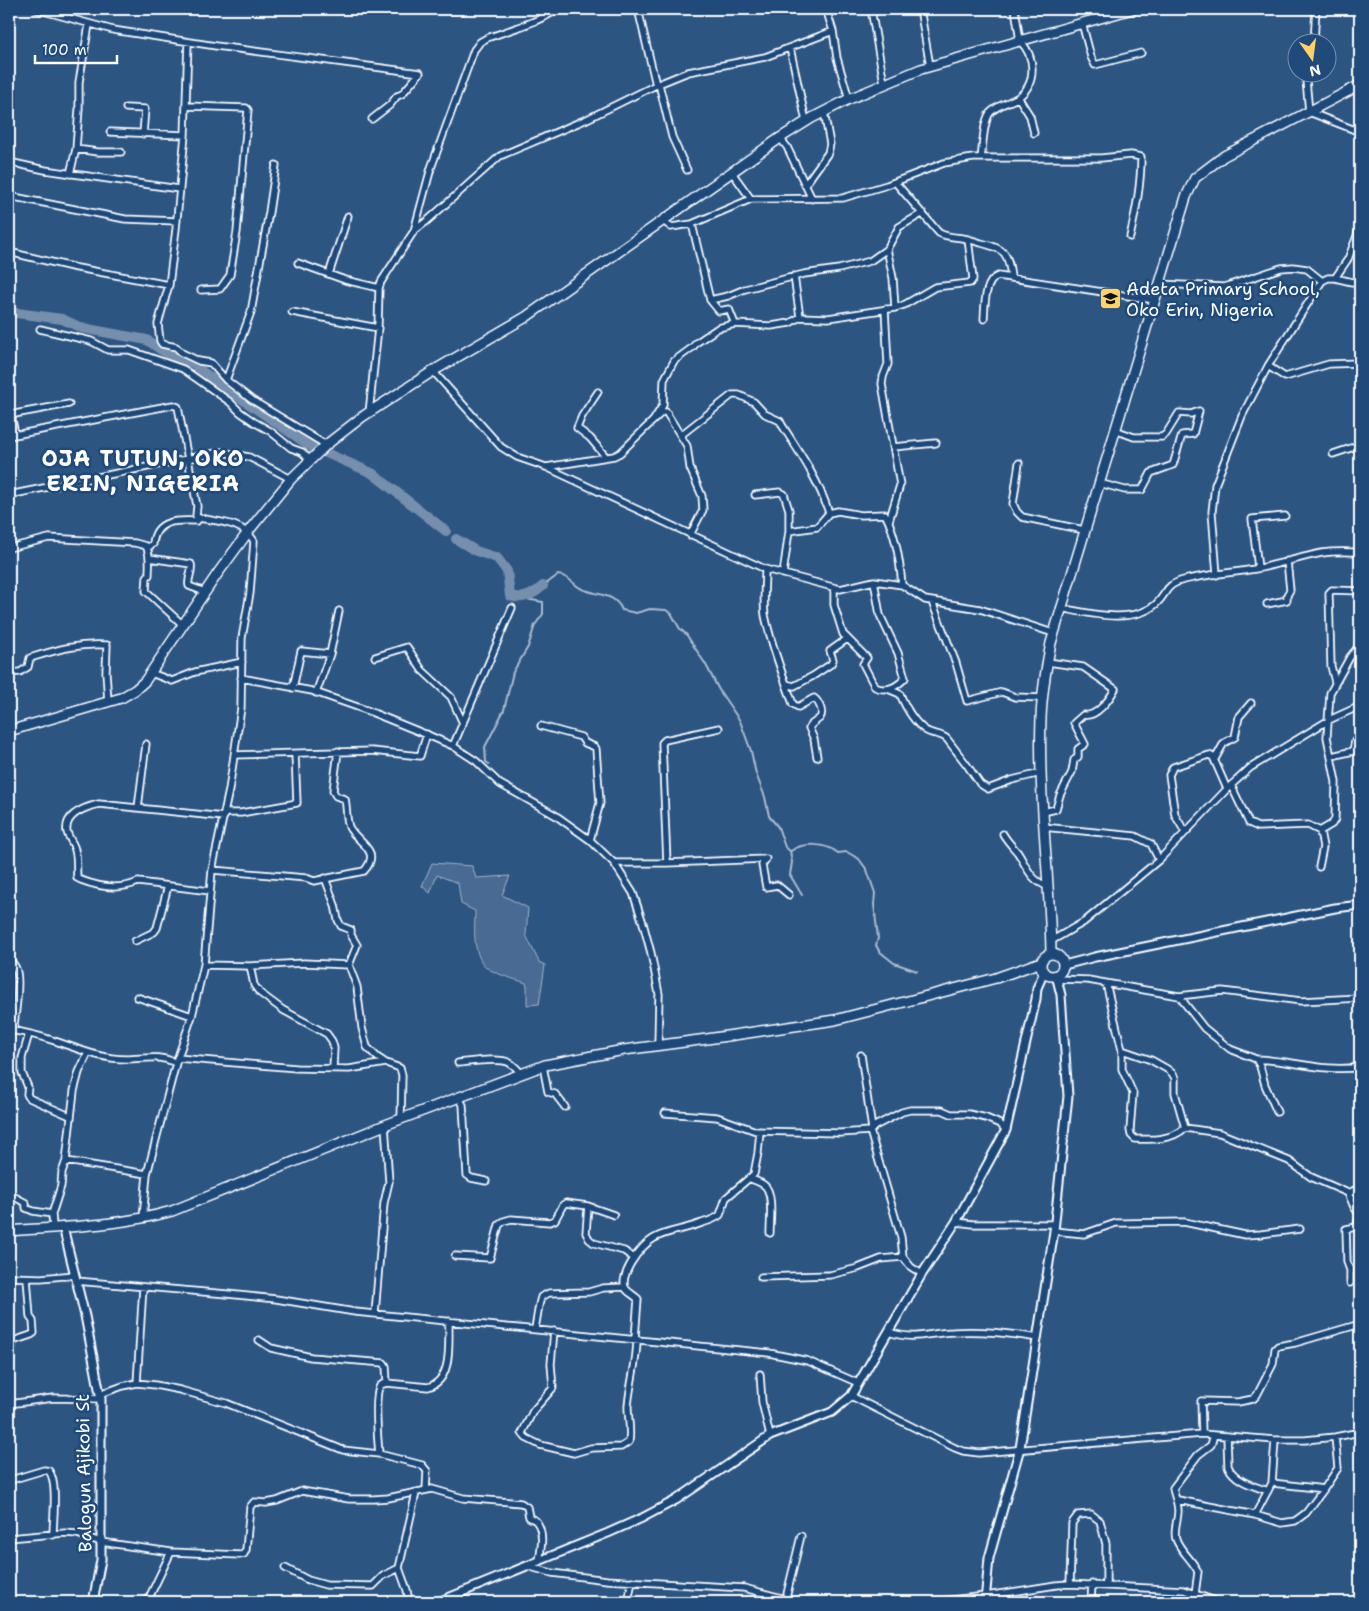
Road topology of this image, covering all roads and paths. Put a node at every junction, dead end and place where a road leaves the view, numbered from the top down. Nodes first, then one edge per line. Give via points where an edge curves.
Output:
1 (36, 9) edge
2 (556, 9) edge
3 (638, 9) edge
4 (826, 9) edge
5 (872, 9) edge
6 (920, 9) edge
7 (1015, 9) edge
8 (1132, 9) edge
9 (1316, 9) edge
10 (1082, 23) junction
11 (89, 25) junction
12 (833, 31) junction
13 (1315, 32) edge
14 (1020, 41) junction
15 (188, 42) junction
16 (790, 48) junction
17 (1141, 53) dead end
18 (930, 66) junction
19 (1306, 82) edge
20 (884, 83) junction
21 (658, 85) junction
22 (1360, 85) edge
23 (1018, 97) junction
24 (849, 99) junction
25 (187, 106) junction
26 (126, 108) dead end
27 (824, 112) junction
28 (1309, 112) junction
29 (372, 119) dead end
30 (806, 121) junction
31 (110, 132) dead end
32 (1360, 132) edge
33 (1034, 133) dead end
34 (143, 134) junction
35 (185, 135) junction
36 (780, 138) junction
37 (76, 149) junction
38 (121, 152) dead end
39 (981, 158) junction
40 (9, 162) edge
41 (276, 165) dead end
42 (687, 170) dead end
43 (731, 171) junction
44 (70, 174) junction
45 (895, 182) junction
46 (806, 185) junction
47 (179, 189) junction
48 (9, 196) edge
49 (751, 199) junction
50 (812, 199) junction
51 (922, 213) junction
52 (348, 216) dead end
53 (662, 220) junction
54 (177, 221) junction
55 (692, 224) junction
56 (1360, 228) edge
57 (414, 230) junction
58 (1130, 237) dead end
59 (968, 240) junction
60 (887, 249) junction
61 (9, 252) edge
62 (298, 263) dead end
63 (329, 274) junction
64 (794, 276) junction
65 (1012, 277) junction
66 (1335, 278) junction
67 (1322, 281) junction
68 (1360, 281) edge
69 (1159, 284) junction
70 (169, 285) junction
71 (379, 288) junction
72 (201, 290) dead end
73 (710, 300) junction
74 (1154, 300) junction
75 (895, 308) junction
76 (884, 309) junction
77 (292, 312) dead end
78 (800, 318) junction
79 (984, 319) dead end
80 (735, 324) junction
81 (378, 328) junction
82 (40, 329) dead end
83 (1360, 363) edge
84 (1268, 366) junction
85 (433, 371) junction
86 (226, 380) junction
87 (598, 392) dead end
88 (68, 404) dead end
89 (369, 413) junction
90 (10, 415) edge
91 (653, 421) junction
92 (1115, 430) junction
93 (12, 435) edge
94 (681, 435) junction
95 (936, 443) dead end
96 (1360, 445) edge
97 (325, 446) junction
98 (893, 447) junction
99 (1333, 454) dead end
100 (606, 457) junction
101 (188, 458) junction
102 (310, 460) junction
103 (1018, 463) dead end
104 (546, 467) junction
105 (291, 479) junction
106 (1099, 483) junction
107 (9, 495) edge
108 (755, 495) dead end
109 (829, 513) junction
110 (1285, 516) dead end
111 (199, 518) junction
112 (889, 521) junction
113 (1084, 530) junction
114 (789, 531) junction
115 (247, 534) junction
116 (690, 535) junction
117 (9, 548) edge
118 (147, 548) junction
119 (1360, 552) edge
120 (149, 558) junction
121 (1287, 561) junction
122 (1258, 568) junction
123 (765, 569) junction
124 (783, 574) junction
125 (1217, 575) junction
126 (874, 581) junction
127 (902, 585) junction
128 (834, 588) junction
129 (1360, 590) edge
130 (205, 592) junction
131 (932, 602) junction
132 (1267, 604) dead end
133 (512, 608) dead end
134 (1060, 608) junction
135 (339, 611) dead end
136 (183, 625) junction
137 (1053, 633) junction
138 (847, 639) junction
139 (1360, 646) edge
140 (330, 654) junction
141 (375, 657) dead end
142 (242, 662) junction
143 (1048, 662) junction
144 (9, 673) edge
145 (151, 673) junction
146 (241, 678) junction
147 (1335, 682) junction
148 (786, 684) junction
149 (293, 688) junction
150 (888, 689) junction
151 (316, 692) junction
152 (1042, 698) junction
153 (108, 702) junction
154 (1251, 703) dead end
155 (1360, 706) edge
156 (1329, 720) junction
157 (463, 723) junction
158 (541, 726) dead end
159 (719, 728) dead end
160 (9, 732) edge
161 (427, 734) junction
162 (1360, 737) edge
163 (146, 744) dead end
164 (453, 746) junction
165 (338, 751) junction
166 (295, 754) junction
167 (234, 755) junction
168 (1332, 756) junction
169 (817, 757) dead end
170 (1214, 759) junction
171 (1041, 773) junction
172 (1229, 787) junction
173 (138, 808) junction
174 (1043, 812) junction
175 (224, 815) junction
176 (1044, 827) junction
177 (1320, 831) junction
178 (1185, 832) junction
179 (1003, 834) dead end
180 (590, 840) junction
181 (1159, 860) junction
182 (614, 863) junction
183 (667, 863) junction
184 (1319, 867) dead end
185 (212, 870) junction
186 (325, 878) junction
187 (168, 886) junction
188 (1047, 886) junction
189 (210, 892) junction
190 (789, 895) dead end
191 (1360, 905) edge
192 (135, 941) dead end
193 (1051, 941) junction
194 (1051, 954) junction
195 (9, 959) edge
196 (349, 964) junction
197 (204, 965) junction
198 (1064, 965) junction
199 (250, 966) junction
200 (1043, 968) junction
201 (1056, 977) junction
202 (1106, 983) junction
203 (1180, 996) junction
204 (137, 997) dead end
205 (1360, 998) edge
206 (192, 1016) junction
207 (11, 1030) edge
208 (28, 1034) junction
209 (658, 1045) junction
210 (1122, 1050) junction
211 (88, 1053) junction
212 (862, 1055) dead end
213 (1256, 1059) junction
214 (176, 1061) junction
215 (386, 1063) junction
216 (458, 1063) dead end
217 (543, 1066) junction
218 (1360, 1067) edge
219 (333, 1068) junction
220 (522, 1073) junction
221 (459, 1097) junction
222 (565, 1107) dead end
223 (1277, 1112) dead end
224 (665, 1113) dead end
225 (70, 1116) junction
226 (401, 1119) junction
227 (385, 1125) junction
228 (1185, 1128) junction
229 (871, 1130) junction
230 (1006, 1130) junction
231 (760, 1131) junction
232 (66, 1161) junction
233 (147, 1174) junction
234 (748, 1178) junction
235 (486, 1181) dead end
236 (1360, 1188) edge
237 (1348, 1193) junction
238 (9, 1194) edge
239 (588, 1206) junction
240 (52, 1214) junction
241 (614, 1215) dead end
242 (1360, 1216) edge
243 (143, 1218) junction
244 (956, 1222) junction
245 (64, 1227) junction
246 (53, 1228) junction
247 (1055, 1228) junction
248 (1300, 1229) dead end
249 (9, 1231) edge
250 (770, 1233) dead end
251 (455, 1256) dead end
252 (903, 1257) junction
253 (634, 1258) junction
254 (922, 1274) junction
255 (9, 1277) edge
256 (760, 1277) dead end
257 (28, 1278) junction
258 (76, 1278) junction
259 (1350, 1283) dead end
260 (143, 1287) junction
261 (625, 1288) junction
262 (375, 1314) junction
263 (449, 1321) junction
264 (1360, 1324) edge
265 (535, 1329) junction
266 (554, 1331) junction
267 (888, 1332) junction
268 (1038, 1338) junction
269 (636, 1339) junction
270 (259, 1340) dead end
271 (10, 1342) edge
272 (760, 1374) dead end
273 (9, 1375) edge
274 (387, 1383) junction
275 (137, 1384) junction
276 (858, 1384) junction
277 (100, 1396) junction
278 (851, 1396) junction
279 (9, 1404) edge
280 (1359, 1432) edge
281 (1202, 1434) junction
282 (1214, 1435) junction
283 (770, 1436) junction
284 (1227, 1436) junction
285 (1335, 1437) junction
286 (1274, 1440) junction
287 (1360, 1440) edge
288 (1020, 1448) junction
289 (379, 1454) junction
290 (9, 1479) edge
291 (1272, 1483) junction
292 (1324, 1489) junction
293 (426, 1490) junction
294 (1268, 1491) junction
295 (416, 1493) junction
296 (1178, 1500) junction
297 (1254, 1515) junction
298 (53, 1535) junction
299 (801, 1536) dead end
300 (9, 1538) edge
301 (101, 1542) junction
302 (171, 1552) junction
303 (538, 1560) junction
304 (527, 1566) junction
305 (285, 1568) dead end
306 (399, 1568) junction
307 (632, 1582) junction
308 (1070, 1584) junction
309 (1092, 1584) junction
310 (1106, 1585) junction
311 (1195, 1594) junction
312 (786, 1598) junction
313 (986, 1599) edge
314 (93, 1602) edge
315 (147, 1602) edge
316 (409, 1602) edge
317 (438, 1602) edge
318 (628, 1602) edge
319 (797, 1602) edge
320 (932, 1602) edge
321 (1091, 1602) edge
322 (1218, 1602) edge

1 - 11 street
2 - 57 street via 538,20 487,38 474,50 431,168
3 - 21 street
4 - 12 street
5 - 20 street
6 - 18 street
7 - 14 street
8 - 10 main road
9 - 13 street
10 - 14 main road
10 - 17 street via 1095,65
11 - 15 street
11 - 37 street via 79,82
12 - 16 street
12 - 24 street
14 - 18 main road
14 - 23 street via 1032,65 1032,80
15 - 25 street
15 - 29 street via 420,73 402,94
16 - 21 street via 765,57 688,72
16 - 30 street
18 - 20 main road
19 - 28 street
20 - 24 main road
21 - 42 street via 672,137
21 - 57 street via 500,156
22 - 28 main road
23 - 33 street via 1030,116
23 - 39 street via 995,108 989,115
24 - 27 main road
25 - 35 street
25 - 72 street via 248,110 230,275 220,288
26 - 34 street via 145,109
27 - 30 main road
27 - 46 street via 830,144 828,153
28 - 32 street
28 - 69 main road via 1224,156 1195,178
30 - 36 main road
31 - 34 street
34 - 35 street
35 - 47 street
36 - 43 main road
36 - 46 street
37 - 38 street
37 - 44 street
39 - 45 street via 944,163
39 - 58 street via 1101,158 1131,154 1141,157 1139,198
40 - 44 street
41 - 86 street via 251,312
43 - 49 street
43 - 53 main road
44 - 47 street
45 - 50 street via 843,198
45 - 51 street
46 - 50 street
47 - 54 street
48 - 54 street via 125,219
49 - 50 street
49 - 55 street
51 - 59 street via 939,233 948,238
51 - 60 street via 899,227
52 - 63 street
53 - 55 street via 671,227
53 - 85 main road via 526,318
54 - 70 street
55 - 73 street
56 - 66 street via 1348,259
57 - 71 street
59 - 65 street via 999,247 1006,255
59 - 75 street via 973,279 970,283 935,287
60 - 64 street via 862,264
60 - 75 street
61 - 70 street
62 - 63 street
63 - 71 street
64 - 73 street
64 - 78 street
65 - 74 street
65 - 79 street via 992,278 988,284
66 - 67 street
66 - 68 street
67 - 69 street via 1307,269 1293,267 1224,287
67 - 84 street
69 - 74 main road
70 - 86 street via 158,324 160,341 199,361 211,363
71 - 81 street
73 - 80 street via 719,311 729,309
74 - 92 main road
75 - 76 street
76 - 78 street via 828,318
76 - 98 street via 888,364 882,384
77 - 81 street
78 - 80 street via 771,326
80 - 91 street via 714,330 674,361 664,380 663,405
81 - 89 street
82 - 102 street via 91,341 108,350 129,350 183,369
83 - 84 street via 1329,364 1285,377
84 - 125 street via 1242,416 1215,485 1212,519
85 - 89 main road
85 - 104 street via 501,447 517,457
86 - 97 street
87 - 100 street via 577,428
88 - 90 street
89 - 97 main road
90 - 93 street
91 - 94 street via 666,412
91 - 100 street via 626,448
92 - 106 main road
92 - 106 street via 1134,437 1162,436 1179,413 1190,414 1199,410 1193,434 1182,435 1173,466 1151,473 1142,490 1125,490
93 - 101 street via 173,405 178,407
94 - 109 street via 732,395 754,402 765,414 780,421 808,465
94 - 116 street via 703,504
95 - 98 street
96 - 99 street
97 - 102 main road
98 - 112 street via 900,485
100 - 104 street
101 - 105 street via 221,452 249,457
101 - 107 street
101 - 111 street via 196,516
102 - 105 main road
103 - 113 street via 1013,504 1017,512 1022,517
104 - 116 street
105 - 115 main road
106 - 113 main road
108 - 114 street via 784,494 789,510
109 - 112 street via 885,514
109 - 114 street via 817,527
110 - 122 street via 1252,519
111 - 115 street via 236,524
111 - 118 street via 197,521 176,520 160,526 154,534 153,544
112 - 127 street
113 - 134 main road
114 - 124 street
115 - 130 main road
115 - 142 street via 254,541 254,556 242,638
116 - 123 street
117 - 118 street via 49,538 135,543
118 - 120 street
119 - 121 street via 1322,553
120 - 130 street via 191,564 189,586
120 - 136 street via 146,591
121 - 122 street
121 - 132 street via 1290,590 1287,600
122 - 125 street
123 - 124 street
123 - 148 street via 765,614
124 - 128 street
125 - 134 street via 1172,584 1156,604 1134,614 1098,615
126 - 127 street
126 - 128 street
126 - 150 street via 880,616 898,653 905,678
127 - 131 street
128 - 138 street via 834,606
129 - 147 street via 1332,590 1329,593 1331,666
130 - 136 main road
131 - 137 street via 980,609
131 - 152 street via 967,701 1002,692 1015,697
133 - 157 street
134 - 137 main road
135 - 140 street
136 - 145 main road
137 - 143 main road
138 - 148 street via 830,651 831,664 794,686
138 - 150 street via 867,658 863,664 875,687
139 - 147 street
140 - 149 street via 301,652
140 - 151 street
141 - 157 street via 407,647 422,670 451,696
142 - 145 street via 172,681
142 - 146 street
143 - 152 main road
143 - 174 street via 1083,667 1115,689 1096,713 1083,715 1074,723 1085,744 1078,749 1056,810
144 - 153 street via 28,667 30,658 64,647 107,645
145 - 153 main road via 135,690
146 - 149 street
146 - 167 street via 241,708
147 - 156 street via 1330,693
148 - 169 street via 796,706 814,698 822,710 820,718 810,728
149 - 151 street
150 - 171 street via 900,694 903,703 924,729 947,739 980,784 988,789
151 - 161 street
152 - 171 main road
153 - 160 main road
154 - 170 street via 1239,717 1235,738 1224,743
155 - 156 street
156 - 168 street via 1327,737
156 - 172 street via 1265,757
157 - 164 street
158 - 180 street via 580,737 596,749 600,803
159 - 183 street via 662,743
161 - 164 street
161 - 165 street via 420,756
162 - 168 street via 1355,741 1353,751
163 - 173 street
164 - 180 street via 484,767 500,784 555,815
165 - 166 street
165 - 186 street via 333,791 345,799 350,828 366,845 370,858 367,868 360,873
166 - 167 street
166 - 175 street via 297,803
167 - 175 street
168 - 177 street via 1336,782 1335,819
170 - 172 street
170 - 178 street via 1209,756 1173,767 1170,771 1175,815
171 - 174 main road
172 - 177 street via 1252,826 1308,825
172 - 178 street
173 - 175 street
173 - 187 street via 99,804 81,809 69,821 67,834 75,850 77,878 107,886 138,882
174 - 176 main road
175 - 185 street
176 - 181 street via 1135,836 1151,844
176 - 188 main road
177 - 184 street via 1323,847
178 - 181 street
179 - 188 street via 1038,883
180 - 182 street
181 - 193 street via 1084,922
182 - 183 street
182 - 209 street via 633,893 651,953 659,994
183 - 190 street via 766,859 762,864 766,887 777,885
185 - 186 street via 314,880
185 - 189 street
186 - 196 street via 338,920 351,930 357,945
187 - 189 street
187 - 192 street via 158,928
188 - 193 main road
189 - 197 street
191 - 198 street
193 - 194 main road
194 - 198 main road via 1059,955
194 - 200 main road via 1043,958
195 - 207 street via 18,977 16,1013
196 - 199 street
196 - 215 street via 357,987 367,1047
197 - 199 street
197 - 206 street
198 - 201 main road
199 - 219 street via 254,985 260,993 327,1034 334,1048
200 - 201 main road via 1047,974
200 - 209 main road via 836,1020
200 - 230 street
201 - 202 street
201 - 247 street via 1061,996 1068,1096
202 - 203 street
202 - 210 street
203 - 205 street via 1222,990 1301,1001
203 - 213 street via 1204,1028 1230,1049
204 - 206 street
206 - 214 street
207 - 208 street
208 - 211 street
208 - 225 street via 22,1073 29,1098
209 - 217 main road
210 - 228 street via 1151,1060 1172,1073
210 - 228 street via 1122,1069 1133,1091 1130,1130 1135,1139 1157,1139 1178,1134
211 - 214 street via 110,1058 161,1057
211 - 225 street via 79,1072
212 - 229 street
213 - 218 street via 1308,1067
213 - 223 street
214 - 219 street
214 - 233 street
215 - 219 street via 366,1068
215 - 226 street via 400,1068 402,1075
216 - 220 street via 505,1061
217 - 220 main road
217 - 222 street via 548,1092 555,1094
220 - 221 main road
221 - 226 main road
221 - 235 street via 463,1105 467,1175
224 - 231 street via 717,1116
225 - 232 street
226 - 227 main road
227 - 243 main road via 172,1211
227 - 262 street via 388,1182
228 - 237 street via 1220,1133 1289,1160 1310,1178
229 - 230 street via 902,1112 942,1110 994,1120
229 - 231 street via 840,1133
229 - 252 street via 901,1237
230 - 244 street
231 - 234 street via 756,1169
232 - 233 street
232 - 240 street
233 - 243 street
234 - 250 street via 766,1186 769,1193
234 - 253 street via 726,1198 717,1218 653,1238
236 - 237 street
237 - 242 street
238 - 240 street via 26,1203 26,1208
239 - 241 street
239 - 251 street via 566,1203 555,1220 550,1222 504,1221 499,1225 490,1258
239 - 253 street via 586,1233 589,1239 624,1251
240 - 246 street
242 - 259 street via 1356,1227 1346,1229
243 - 245 main road
244 - 247 street
244 - 254 street
245 - 246 main road
245 - 258 street, Balogun Ajikobi St
246 - 249 main road
247 - 248 street via 1084,1234 1124,1222 1184,1222 1245,1235
247 - 268 street
252 - 254 street
252 - 256 street via 881,1259 830,1275
253 - 261 street via 628,1268
254 - 267 street
255 - 257 street
257 - 258 street
257 - 271 street via 34,1333
258 - 260 street
258 - 277 street, Balogun Ajikobi St
260 - 262 street via 276,1299
260 - 275 street
261 - 265 street via 549,1293 542,1297
261 - 269 street via 638,1299
262 - 263 street
263 - 265 street
263 - 274 street via 446,1369 434,1384 428,1387
264 - 281 street via 1278,1346 1273,1364 1253,1399 1201,1401
265 - 266 street
266 - 269 street
266 - 269 street via 553,1388 533,1411 522,1433 540,1445 574,1453 591,1448 621,1447 629,1442 628,1409 637,1356
267 - 268 street via 920,1337 992,1331
267 - 276 street
268 - 288 street
269 - 276 street via 769,1353 808,1361
270 - 274 street via 271,1348 311,1357 384,1363
271 - 273 street
272 - 283 street
274 - 289 street via 379,1388
275 - 277 street
275 - 289 street via 171,1388 226,1403 343,1450
276 - 278 street
277 - 279 street
277 - 301 street, Balogun Ajikobi St
278 - 283 street via 832,1412
278 - 288 street via 963,1451 979,1453
280 - 285 street
280 - 287 street
281 - 282 street
281 - 288 street
282 - 284 street
282 - 296 street via 1211,1445 1198,1455 1173,1488
283 - 303 street via 676,1500 608,1533
284 - 286 street
284 - 294 street via 1230,1471 1248,1484
285 - 286 street
285 - 292 street via 1338,1468
286 - 291 street
288 - 313 street via 990,1558
289 - 293 street via 422,1465 427,1472
290 - 298 street via 49,1471 54,1495
291 - 292 street
291 - 294 street
292 - 297 street via 1306,1513 1294,1521 1282,1523
293 - 295 street
293 - 303 street via 463,1498 521,1503 535,1521 543,1542
294 - 297 street
295 - 302 street via 349,1499 302,1491 277,1501 254,1502 250,1507 244,1554
295 - 306 street
296 - 297 street
296 - 311 street via 1175,1537 1198,1572
298 - 300 street
298 - 301 street via 77,1534
299 - 312 street
301 - 302 street
301 - 314 street, Balogun Ajikobi St
302 - 315 street
303 - 304 street
304 - 307 street via 552,1573
304 - 317 street
305 - 306 street via 308,1580 346,1586 373,1586 383,1576
306 - 316 street
307 - 312 street via 744,1588
307 - 318 street
308 - 309 street
308 - 310 street via 1072,1523 1078,1515 1091,1514 1100,1521 1106,1544
308 - 313 street
309 - 310 street
309 - 321 street
310 - 311 street via 1184,1590
311 - 322 street
312 - 319 street
313 - 320 street

